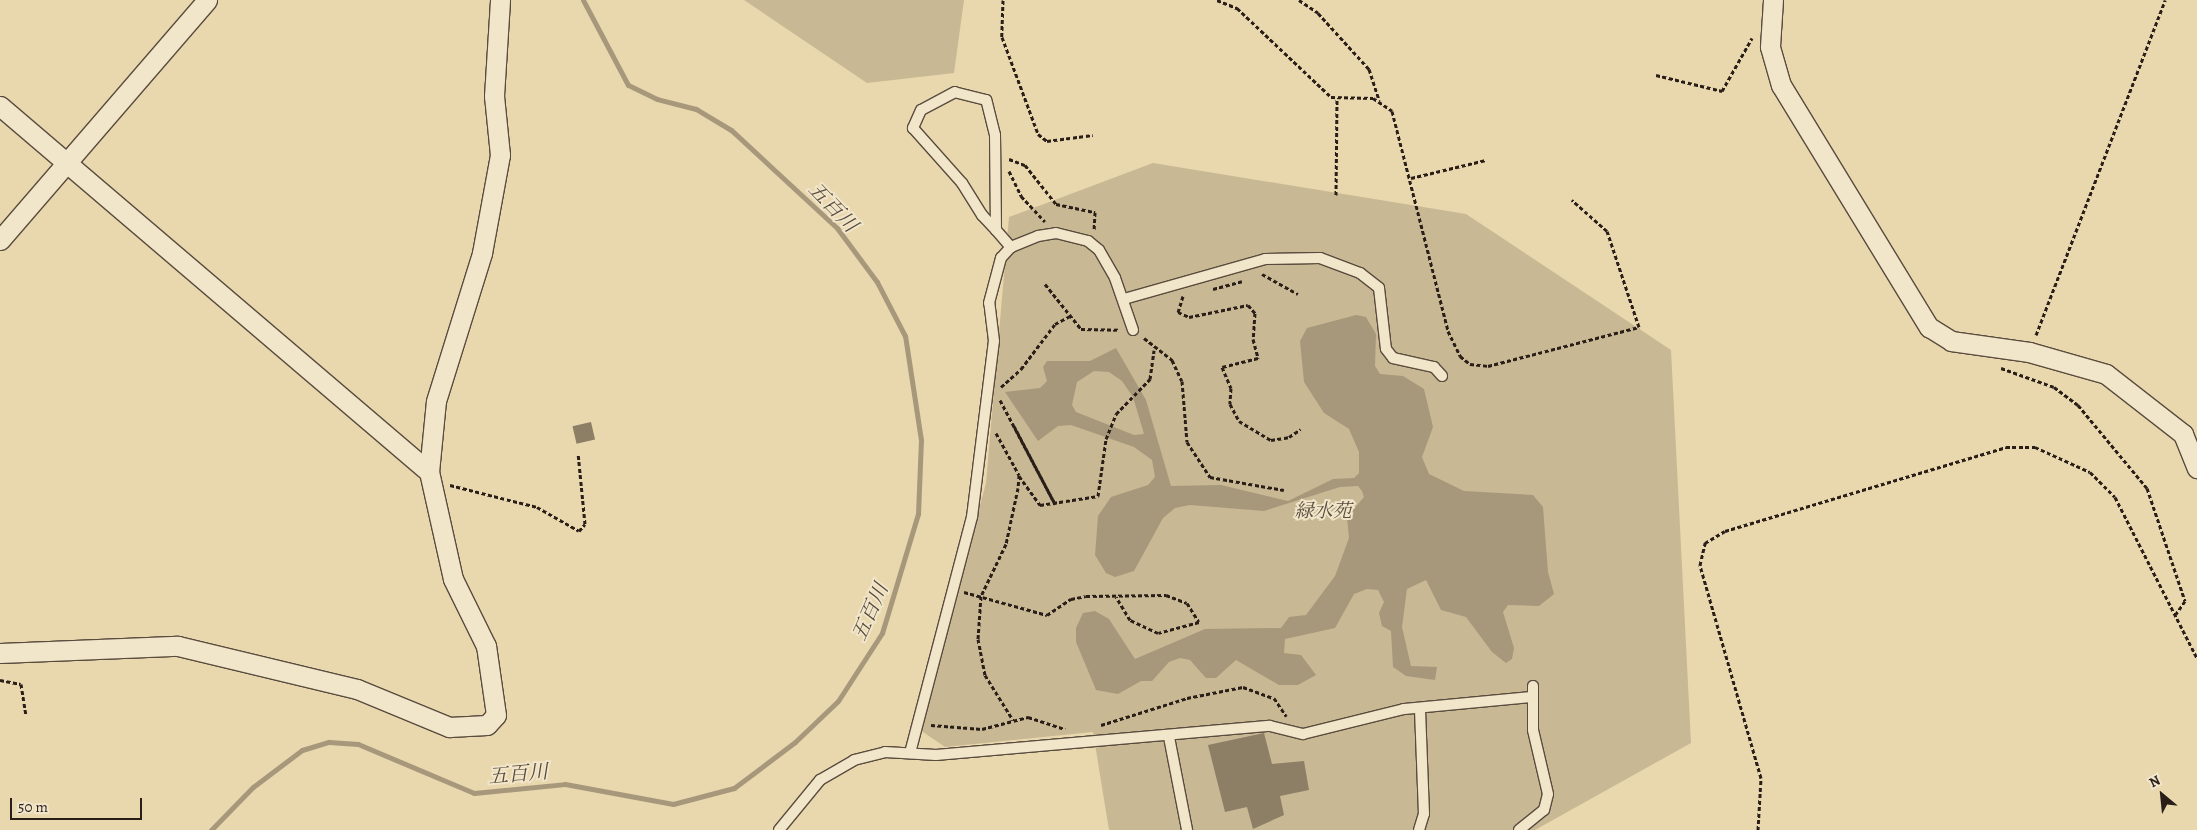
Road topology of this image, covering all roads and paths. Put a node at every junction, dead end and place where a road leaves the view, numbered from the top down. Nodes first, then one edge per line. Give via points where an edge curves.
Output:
1 (207, 0) edge
2 (500, 0) edge
3 (1003, 0) edge
4 (1217, 0) edge
5 (1299, 0) edge
6 (1773, 0) edge
7 (2164, 0) edge
8 (1756, 31) dead end
9 (1656, 75) dead end
10 (1337, 98) junction
11 (1379, 100) junction
12 (0, 106) edge
13 (1093, 135) dead end
14 (998, 160) junction
15 (1486, 160) dead end
16 (66, 162) junction
17 (1411, 178) junction
18 (1336, 195) dead end
19 (1572, 200) dead end
20 (996, 230) junction
21 (1056, 233) junction
22 (0, 240) edge
23 (1092, 244) junction
24 (1011, 247) junction
25 (1254, 276) dead end
26 (1249, 278) dead end
27 (1046, 284) dead end
28 (1206, 290) dead end
29 (1192, 292) dead end
30 (1298, 294) dead end
31 (1124, 299) junction
32 (1070, 316) junction
33 (1133, 330) junction
34 (1154, 350) junction
35 (2029, 352) junction
36 (1996, 366) dead end
37 (1442, 376) dead end
38 (984, 395) junction
39 (984, 412) junction
40 (1301, 428) dead end
41 (2190, 435) edge
42 (578, 453) dead end
43 (2197, 468) edge
44 (429, 472) junction
45 (1019, 475) junction
46 (1284, 490) dead end
47 (1055, 504) junction
48 (954, 589) junction
49 (981, 596) junction
50 (1116, 597) junction
51 (2176, 614) junction
52 (0, 654) edge
53 (2197, 658) edge
54 (0, 680) edge
55 (1420, 709) junction
56 (26, 714) dead end
57 (1013, 720) junction
58 (918, 722) junction
59 (1097, 726) dead end
60 (1286, 728) junction
61 (1075, 730) dead end
62 (1169, 737) junction
63 (910, 753) junction
64 (779, 830) edge
65 (1187, 830) edge
66 (1420, 830) edge
67 (1518, 830) edge
68 (1758, 830) edge

1 - 16 street
2 - 44 street via 494,96 500,155 482,253 436,400
3 - 13 path via 1002,37 1038,134 1047,141
4 - 10 path via 1237,8 1298,70
5 - 11 path via 1318,13 1369,69 1376,80
6 - 35 street via 1770,47 1780,85 1929,327 1951,341
7 - 35 path
8 - 9 path via 1722,91
10 - 11 path
10 - 18 path
11 - 17 path via 1392,111
12 - 16 street
14 - 20 lane
14 - 20 lane via 986,100 955,92 921,110 912,122
14 - 21 path via 1022,196
14 - 23 path via 1010,159 1025,164 1056,204 1095,212
15 - 17 path
16 - 22 street
16 - 44 street
17 - 19 path via 1448,331 1460,356 1470,364 1488,366 1640,327 1607,231
20 - 24 lane
21 - 23 lane
21 - 24 lane
23 - 31 lane via 1099,250
24 - 38 lane via 991,285 994,341
25 - 30 path via 1269,276
26 - 28 path via 1224,289
27 - 32 path
29 - 40 path via 1185,294 1179,303 1181,315 1206,316 1248,305 1255,313 1252,339 1258,358 1222,367 1231,388 1230,404 1239,421 1271,440 1290,437
31 - 33 lane
31 - 37 lane via 1265,259 1320,258 1360,273 1379,288 1386,350 1392,358 1434,367
32 - 33 path via 1081,329 1094,332
32 - 38 path via 1055,324 1005,385
33 - 34 path
34 - 46 path via 1172,360 1182,381 1187,442 1210,477
34 - 47 path via 1150,379 1116,414 1106,439 1098,496
35 - 41 street via 2106,374
36 - 51 path via 2054,387 2078,405 2141,481 2155,507 2183,591 2185,601
38 - 39 lane
38 - 47 path via 998,398
39 - 45 path
39 - 48 lane via 972,517
41 - 43 street
42 - 44 path via 585,524 579,531 537,507 438,482
44 - 52 street via 453,579 486,646 496,699 496,715 487,725 450,727 357,689 178,646
45 - 47 path via 1035,503
45 - 49 path via 1006,544
48 - 49 path
48 - 58 lane
49 - 50 path via 1047,615 1076,598
49 - 57 path via 978,639 985,676
50 - 50 path via 1180,598 1199,622 1158,633 1130,620
51 - 53 path
51 - 68 path via 2115,497 2090,472 2035,447 2006,447 1725,531 1705,543 1700,565 1761,778
54 - 56 path via 21,684
55 - 60 lane via 1303,734
55 - 66 lane via 1424,814
55 - 67 lane via 1532,692 1533,730 1548,794 1544,810
57 - 58 path via 982,729
57 - 61 path via 1028,717
58 - 63 lane
59 - 60 path via 1243,687 1264,692 1282,705
60 - 62 lane
62 - 63 lane
62 - 65 lane
63 - 64 lane via 885,752 854,760 820,780

